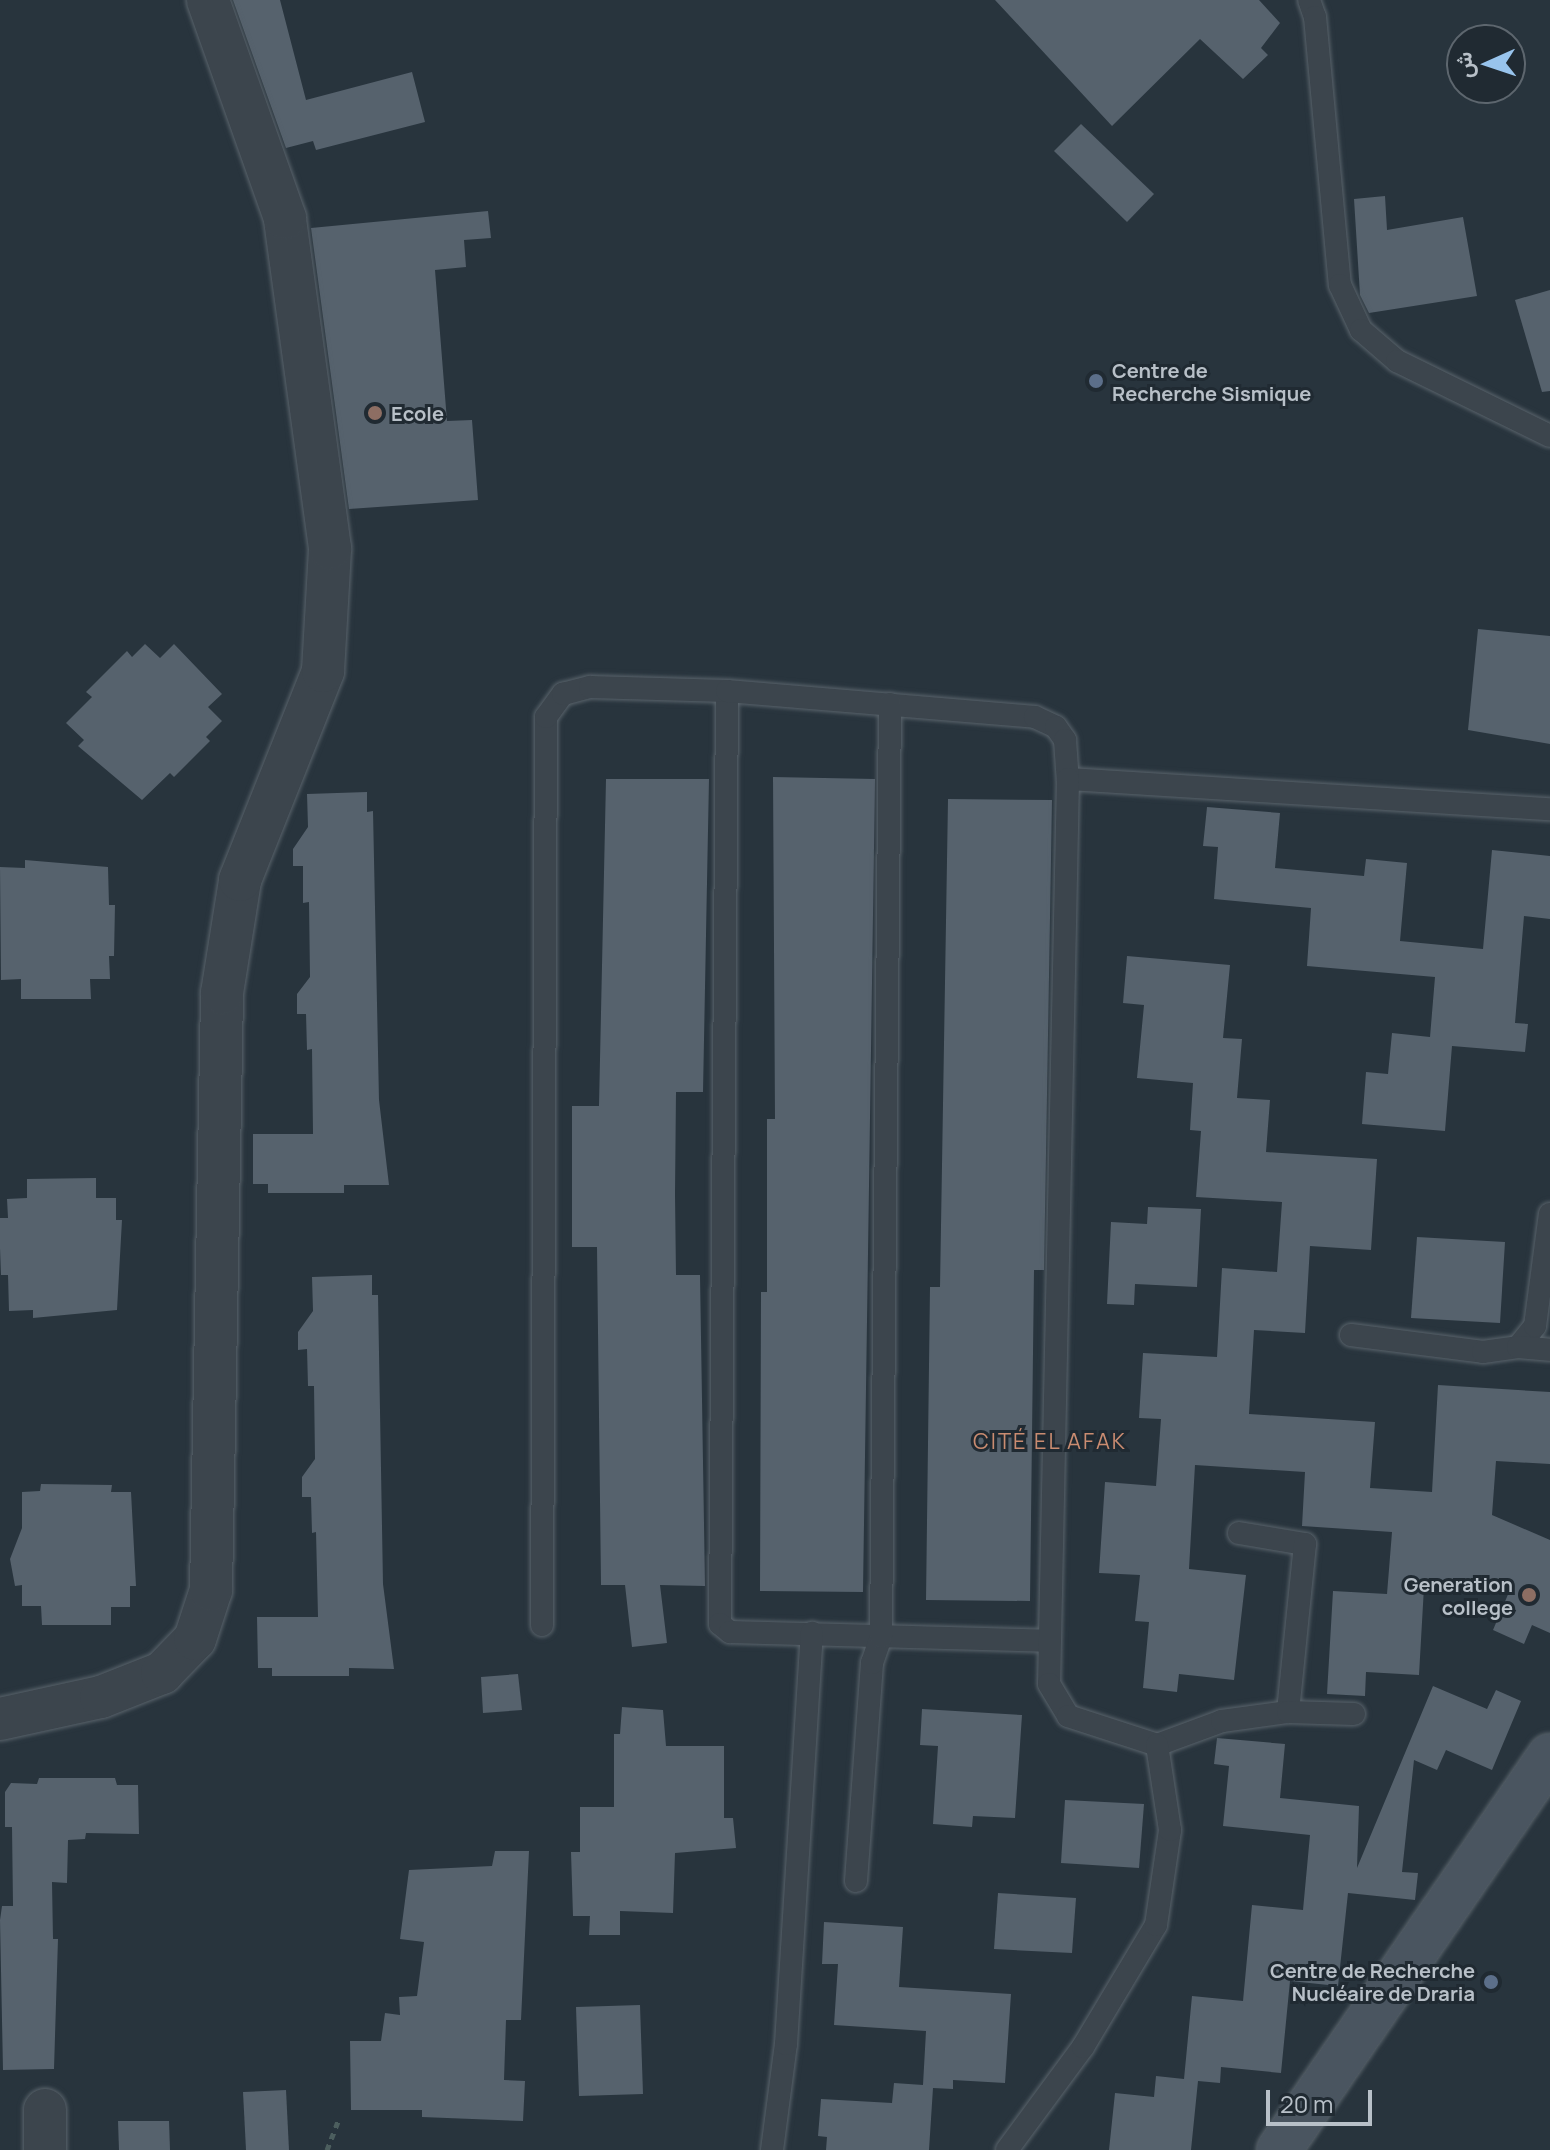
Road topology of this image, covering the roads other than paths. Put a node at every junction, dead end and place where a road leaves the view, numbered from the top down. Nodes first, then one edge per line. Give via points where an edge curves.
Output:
1 (208, 0) edge
2 (1309, 0) edge
3 (1550, 436) edge
4 (727, 691) junction
5 (890, 704) junction
6 (1068, 779) junction
7 (1550, 809) edge
8 (1550, 1214) edge
9 (1351, 1335) dead end
10 (1518, 1347) junction
11 (1550, 1350) edge
12 (1239, 1533) dead end
13 (542, 1625) dead end
14 (812, 1633) junction
15 (881, 1637) junction
16 (1047, 1641) junction
17 (1288, 1712) junction
18 (1354, 1714) dead end
19 (0, 1719) edge
20 (1157, 1745) junction
21 (1550, 1756) edge
22 (856, 1881) dead end
23 (772, 2150) edge
24 (1007, 2150) edge
25 (1279, 2150) edge

1 - 19 street via 285,218 330,548 323,671 240,880 222,993 211,1590 195,1639 162,1673 101,1697
2 - 3 lane via 1315,17 1340,285 1361,330 1397,361
4 - 5 lane
4 - 13 lane via 590,687 563,694 546,717
4 - 14 lane via 718,1613 730,1632
5 - 6 lane via 1035,717 1056,727 1065,740
5 - 15 lane
6 - 7 lane
6 - 16 lane
8 - 10 lane via 1535,1326
9 - 10 lane via 1483,1352
10 - 11 lane
12 - 17 lane via 1305,1544
14 - 15 lane
14 - 23 lane via 786,2044
15 - 16 lane
15 - 22 lane via 872,1663
16 - 20 lane via 1049,1684 1068,1716
17 - 18 lane
17 - 20 lane via 1222,1721
20 - 24 lane via 1170,1830 1156,1925 1083,2047
21 - 25 main road

